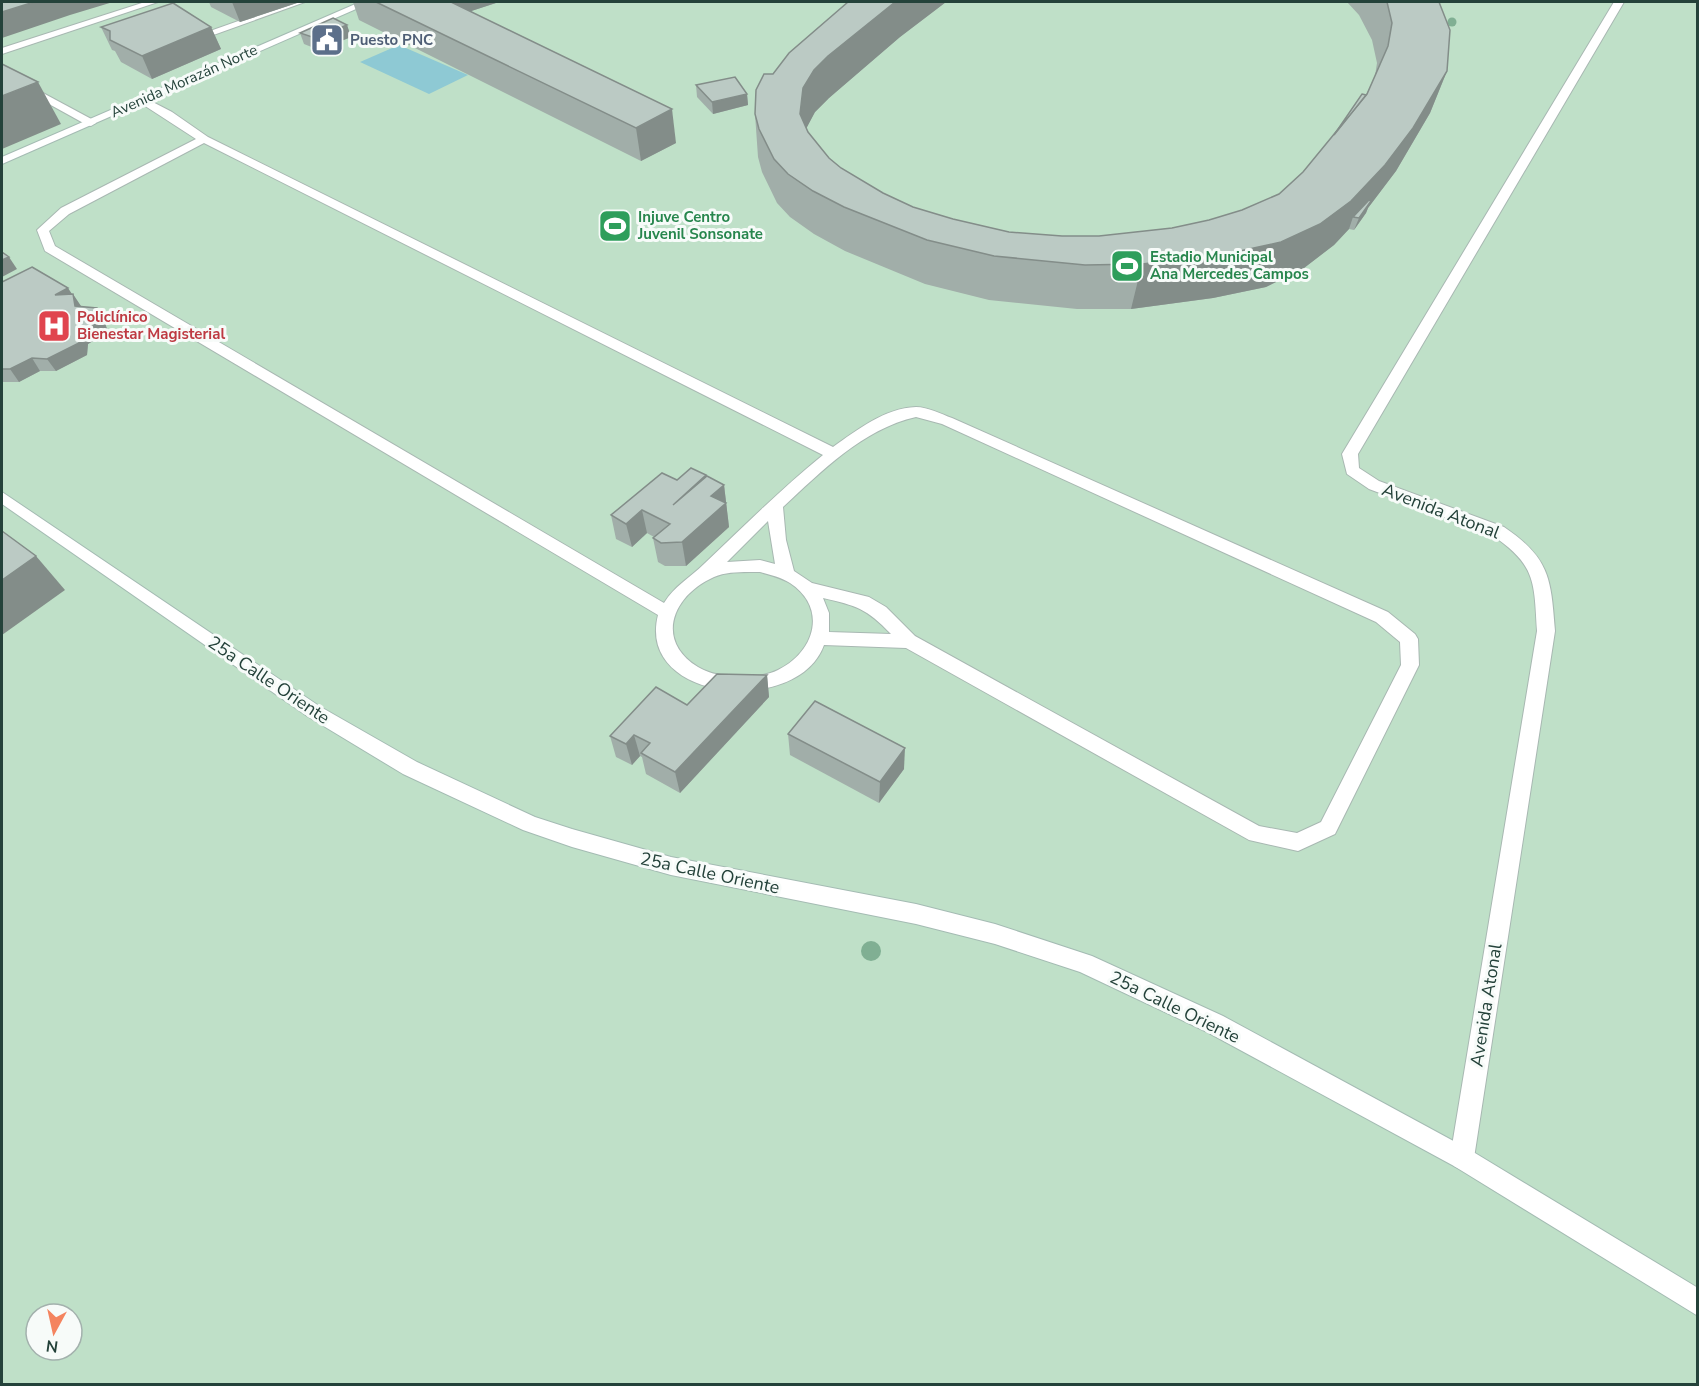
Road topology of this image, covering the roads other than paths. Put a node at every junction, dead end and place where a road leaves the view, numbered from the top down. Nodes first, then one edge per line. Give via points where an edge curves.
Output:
1 (153, 2) edge
2 (300, 2) edge
3 (367, 2) edge
4 (1619, 2) edge
5 (201, 36) edge
6 (2, 51) edge
7 (2, 74) edge
8 (143, 100) junction
9 (91, 123) junction
10 (204, 139) junction
11 (2, 161) edge
12 (832, 453) junction
13 (2, 497) edge
14 (776, 506) junction
15 (787, 574) junction
16 (702, 576) junction
17 (807, 588) junction
18 (666, 612) junction
19 (819, 639) junction
20 (909, 641) junction
21 (1462, 1158) junction
22 (1698, 1303) edge

1 - 6 street
2 - 5 street
3 - 8 street, Avenida Morazán Norte
4 - 21 street, Avenida Atonal via 1350,454 1352,470 1374,485 1498,531 1516,542 1530,554 1543,587 1545,631
7 - 9 street
8 - 9 street, Avenida Morazán Norte
8 - 10 street
9 - 11 street, Avenida Morazán Norte
10 - 12 street
10 - 18 street via 65,211 44,230 49,248
12 - 14 street
12 - 20 street via 888,419 916,412 947,421 1382,617 1408,639 1410,665 1328,828 1298,842 1256,834 1213,812
13 - 21 street, 25a Calle Oriente via 361,741 530,824 670,866 916,914 1075,959 1215,1024
14 - 15 street via 778,552
14 - 16 street
15 - 16 street via 760,566 730,567
15 - 17 street
16 - 18 street via 680,591
17 - 19 street via 819,603
17 - 20 street via 863,601
18 - 19 street via 663,630 667,648 678,664 696,677 719,684 744,686 770,681 792,671 809,657
19 - 20 street
21 - 22 street, 25a Calle Oriente

